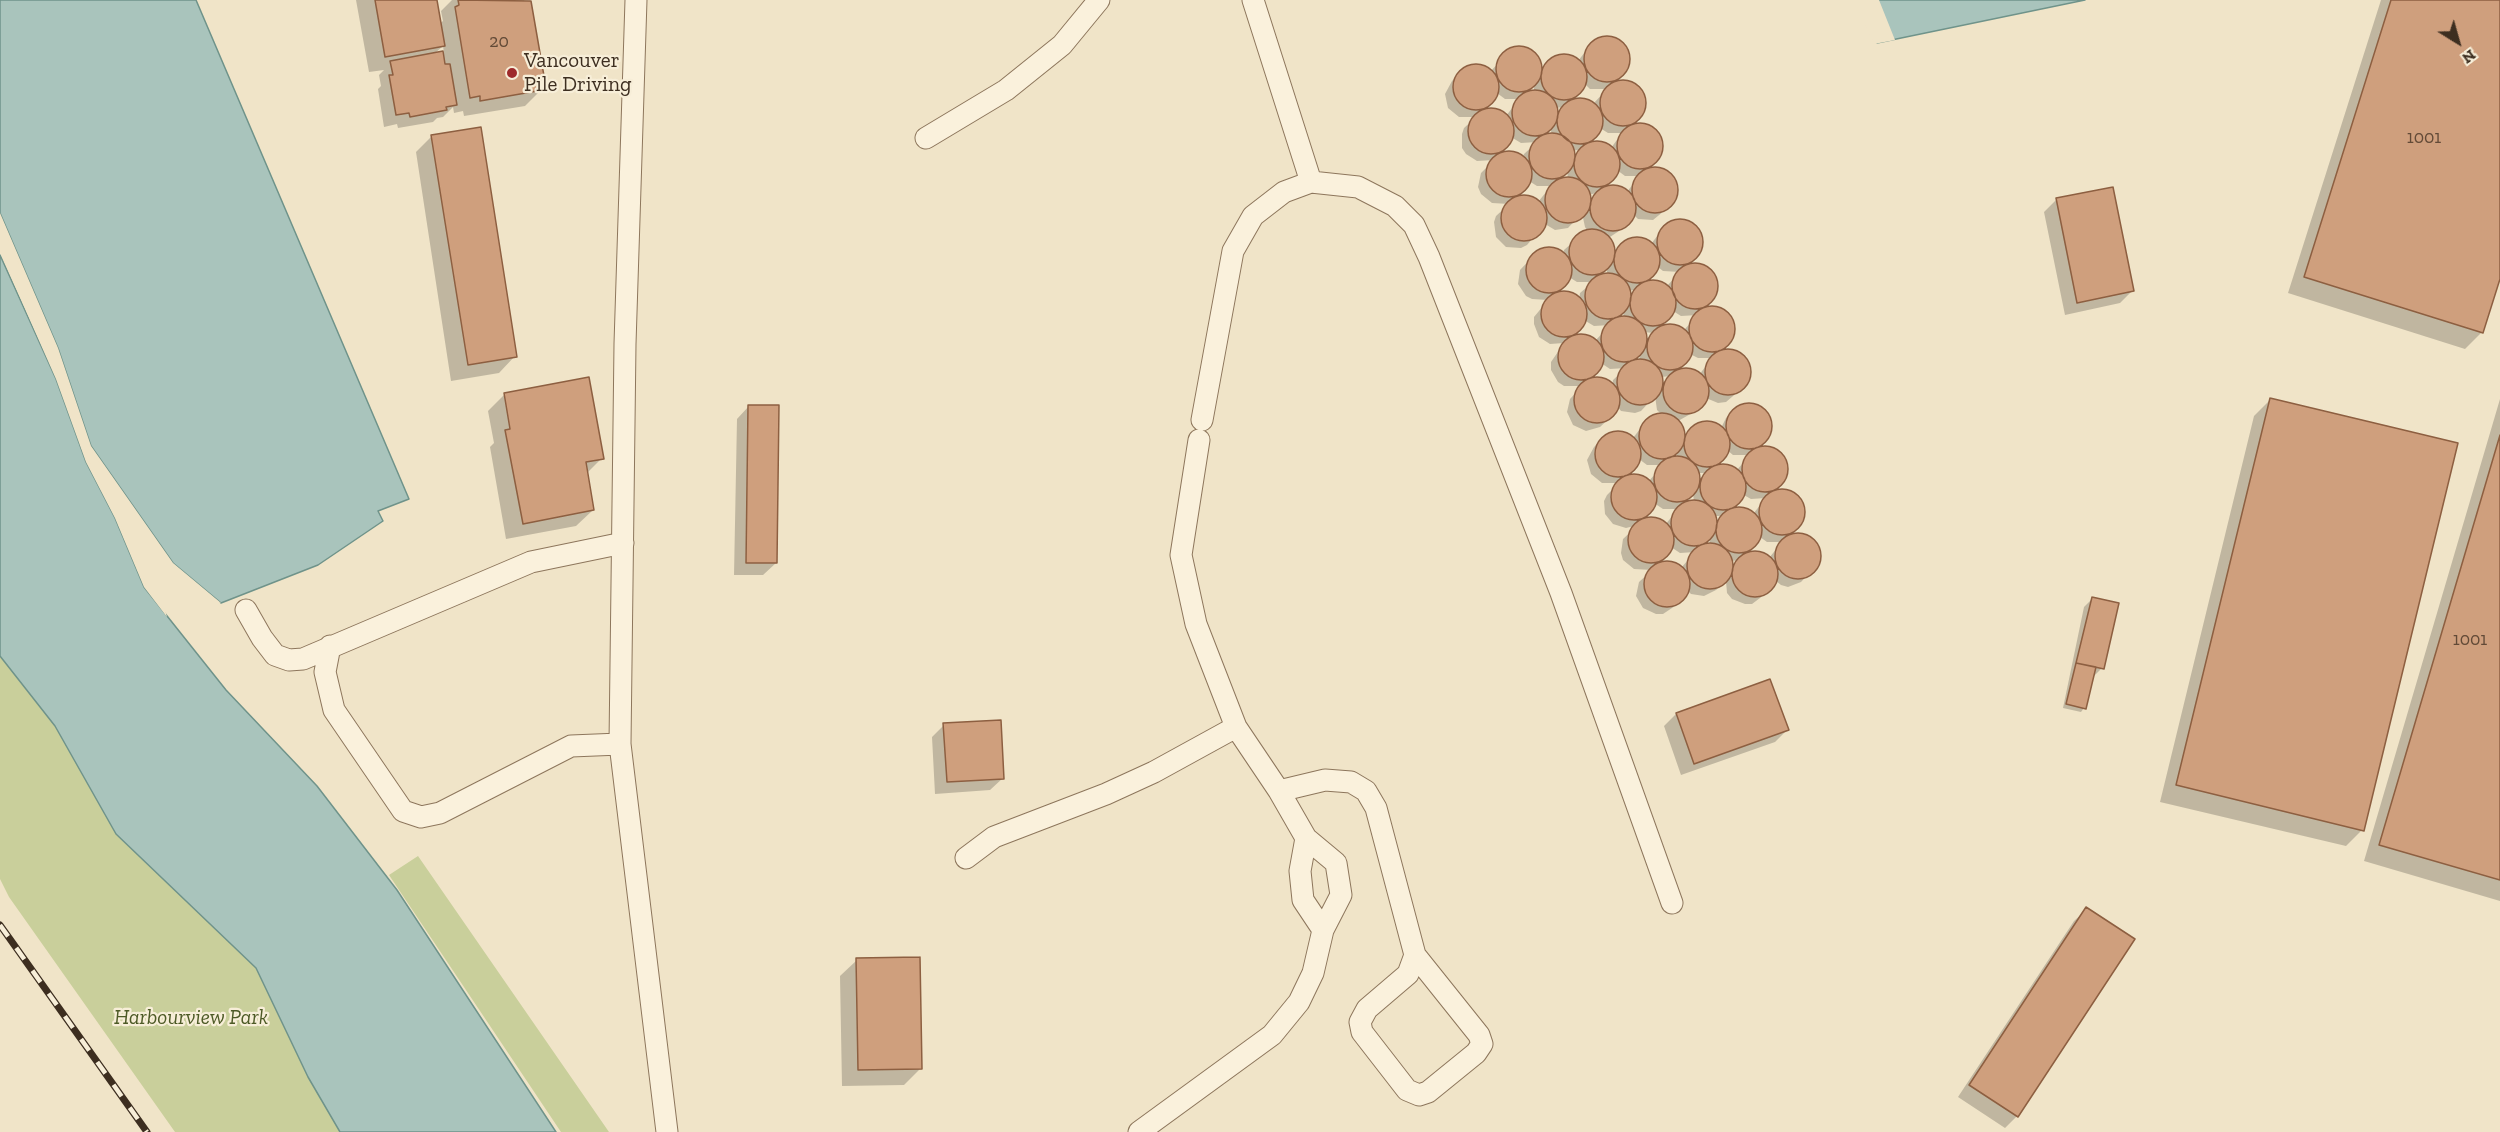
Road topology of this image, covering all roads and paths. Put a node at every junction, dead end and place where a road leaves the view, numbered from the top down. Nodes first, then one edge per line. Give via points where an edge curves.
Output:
1 (636, 0) edge
2 (1099, 0) edge
3 (1253, 0) edge
4 (926, 138) dead end
5 (1311, 182) junction
6 (623, 543) junction
7 (246, 610) dead end
8 (330, 646) junction
9 (1236, 727) junction
10 (620, 744) junction
11 (1279, 791) junction
12 (1306, 838) junction
13 (966, 858) dead end
14 (1672, 903) dead end
15 (1323, 930) junction
16 (1415, 955) junction
17 (668, 1132) edge
18 (1139, 1132) edge

1 - 6 lane
2 - 4 lane via 1062,45 1005,90
3 - 5 lane
5 - 9 lane via 1284,192 1253,216 1233,251 1181,555 1196,624
5 - 14 lane via 1358,187 1395,206 1414,225 1561,593
6 - 8 lane via 531,562
6 - 10 lane
7 - 8 lane via 275,655 303,659
8 - 10 lane via 325,672 334,710 403,811 421,817 440,813 571,746
9 - 11 lane
9 - 13 lane via 1135,781 994,837
10 - 17 lane
11 - 12 lane
11 - 16 lane via 1324,780 1351,782 1366,791 1376,808
12 - 15 lane via 1300,871 1303,900
12 - 15 lane via 1336,862 1341,896
15 - 18 lane via 1313,973 1299,1002 1272,1035
16 - 16 lane via 1408,974 1367,1009 1360,1022 1362,1032 1407,1090 1419,1095 1428,1092 1482,1044 1479,1035

